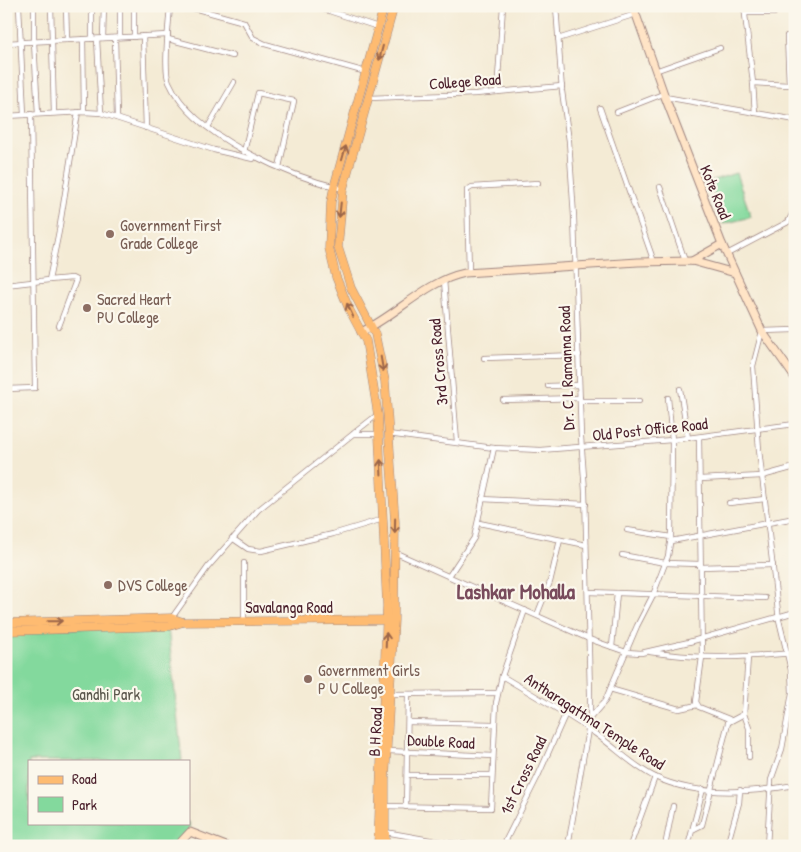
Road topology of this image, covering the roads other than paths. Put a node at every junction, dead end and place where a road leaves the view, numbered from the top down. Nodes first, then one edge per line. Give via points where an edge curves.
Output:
1 (19, 6) edge
2 (34, 6) edge
3 (51, 6) edge
4 (66, 6) edge
5 (92, 6) edge
6 (104, 6) edge
7 (120, 6) edge
8 (134, 6) edge
9 (170, 6) edge
10 (186, 6) edge
11 (314, 6) edge
12 (384, 6) edge
13 (394, 6) edge
14 (503, 6) edge
15 (556, 6) edge
16 (633, 6) edge
17 (744, 6) edge
18 (745, 13) junction
19 (774, 13) dead end
20 (636, 14) junction
21 (378, 27) junction
22 (143, 36) junction
23 (787, 36) dead end
24 (134, 37) junction
25 (168, 37) junction
26 (103, 38) junction
27 (118, 38) junction
28 (558, 38) junction
29 (94, 39) junction
30 (67, 40) junction
31 (83, 40) junction
32 (51, 41) junction
33 (34, 42) junction
34 (20, 43) junction
35 (6, 44) edge
36 (720, 48) dead end
37 (233, 56) dead end
38 (655, 70) junction
39 (366, 72) junction
40 (234, 82) dead end
41 (753, 83) junction
42 (562, 86) junction
43 (496, 92) junction
44 (664, 95) junction
45 (369, 98) junction
46 (6, 100) edge
47 (600, 108) dead end
48 (78, 112) junction
49 (84, 112) junction
50 (617, 112) dead end
51 (54, 113) junction
52 (101, 113) junction
53 (755, 113) junction
54 (31, 114) junction
55 (38, 114) junction
56 (24, 115) junction
57 (7, 116) edge
58 (117, 118) junction
59 (795, 126) edge
60 (208, 127) junction
61 (146, 128) junction
62 (244, 152) junction
63 (267, 162) junction
64 (279, 167) junction
65 (538, 183) dead end
66 (334, 187) junction
67 (660, 187) dead end
68 (343, 190) junction
69 (795, 209) edge
70 (722, 244) junction
71 (727, 254) junction
72 (688, 261) junction
73 (654, 262) junction
74 (574, 266) junction
75 (470, 272) junction
76 (735, 273) junction
77 (49, 280) junction
78 (444, 280) junction
79 (32, 282) junction
80 (6, 285) edge
81 (59, 326) dead end
82 (371, 327) junction
83 (795, 330) edge
84 (361, 332) junction
85 (762, 332) junction
86 (578, 355) junction
87 (484, 358) dead end
88 (795, 378) edge
89 (579, 385) junction
90 (548, 386) dead end
91 (6, 389) edge
92 (680, 389) dead end
93 (668, 398) dead end
94 (580, 399) junction
95 (502, 400) dead end
96 (639, 401) dead end
97 (378, 415) junction
98 (795, 424) edge
99 (758, 431) junction
100 (353, 434) junction
101 (378, 434) junction
102 (388, 434) junction
103 (699, 437) junction
104 (688, 438) junction
105 (672, 440) junction
106 (457, 442) junction
107 (494, 448) junction
108 (582, 448) junction
109 (795, 467) edge
110 (762, 476) junction
111 (700, 479) junction
112 (482, 499) junction
113 (765, 499) junction
114 (729, 503) dead end
115 (586, 504) junction
116 (795, 518) edge
117 (384, 519) junction
118 (479, 523) junction
119 (768, 523) junction
120 (626, 530) dead end
121 (700, 537) junction
122 (232, 538) junction
123 (671, 539) junction
124 (560, 540) junction
125 (586, 545) junction
126 (394, 552) junction
127 (622, 555) dead end
128 (665, 562) junction
129 (244, 563) dead end
130 (773, 565) junction
131 (700, 566) junction
132 (449, 576) junction
133 (588, 592) junction
134 (617, 593) junction
135 (653, 595) junction
136 (701, 597) junction
137 (766, 598) dead end
138 (525, 610) junction
139 (795, 612) edge
140 (537, 615) junction
141 (779, 617) junction
142 (390, 620) junction
143 (244, 621) junction
144 (170, 622) junction
145 (6, 623) edge
146 (6, 631) edge
147 (589, 639) junction
148 (702, 639) junction
149 (612, 647) junction
150 (626, 652) junction
151 (646, 652) junction
152 (795, 652) edge
153 (786, 653) junction
154 (702, 657) junction
155 (748, 657) junction
156 (502, 676) junction
157 (610, 689) junction
158 (498, 693) junction
159 (391, 694) junction
160 (408, 694) junction
161 (697, 705) junction
162 (744, 714) junction
163 (565, 715) junction
164 (590, 718) junction
165 (408, 722) junction
166 (729, 722) junction
167 (494, 724) junction
168 (588, 729) junction
169 (388, 751) junction
170 (407, 752) junction
171 (493, 756) junction
172 (749, 757) dead end
173 (407, 775) junction
174 (492, 776) junction
175 (655, 777) junction
176 (795, 785) edge
177 (771, 789) junction
178 (703, 790) junction
179 (740, 790) junction
180 (712, 791) junction
181 (384, 806) junction
182 (673, 806) dead end
183 (406, 807) junction
184 (692, 830) junction
185 (385, 832) junction
186 (767, 845) edge
187 (177, 846) edge
188 (226, 846) edge
189 (378, 846) edge
190 (385, 846) edge
191 (483, 846) edge
192 (503, 846) edge
193 (568, 846) edge
194 (630, 846) edge
195 (665, 846) edge
196 (688, 846) edge
197 (727, 846) edge
198 (776, 846) edge

1 - 34 street
2 - 33 street
3 - 32 street
4 - 30 street
5 - 29 street
6 - 26 street
7 - 27 street
8 - 24 street
9 - 25 street
10 - 39 street via 244,22 253,38 265,44
11 - 21 street
12 - 21 main road
13 -> 45 main road
14 - 43 street
15 - 28 street, Dr. C L Ramanna Road
16 - 20 street, Kote Road
17 - 18 street
18 - 19 street
18 - 41 street
20 - 28 street
20 - 38 street, Kote Road
21 - 39 main road
22 - 24 street
22 - 25 street
22 - 61 street
23 - 41 street via 789,85
24 - 27 street
25 - 37 street
25 - 60 street via 168,81 178,97
26 - 27 street
26 - 29 street
27 - 58 street
28 - 42 street, Dr. C L Ramanna Road
29 - 31 street
29 - 52 street
30 - 31 street
30 - 32 street
31 - 49 street
32 - 33 street
32 - 51 street
33 - 34 street
33 - 55 street
34 - 35 street
34 - 56 street
36 - 38 street
38 - 44 street, Kote Road
66 -> 39 main road
40 - 60 street
41 - 53 street
42 - 43 street, College Road
42 - 74 street, Dr. C L Ramanna Road via 569,141
43 - 45 street, College Road
44 - 50 street
44 - 53 street
44 - 70 street, Kote Road
45 - 68 main road
46 - 57 street
47 - 73 street
48 - 49 street
48 - 51 street
48 - 77 street
49 - 52 street
51 - 55 street
52 - 58 street
53 - 59 street via 790,119
54 - 55 street
54 - 56 street
54 - 79 street
56 - 57 street
58 - 61 street
60 - 62 street
61 - 63 street via 214,150
62 - 63 street
62 - 64 street via 258,93 294,101
63 - 64 street
64 - 66 street
65 - 75 street via 472,187 468,190
66 - 68 street
84 -> 66 main road via 336,276 329,248
67 - 72 street
68 -> 82 main road via 338,247 351,288
69 - 71 street via 788,222
70 - 71 street, Kote Road
70 - 72 street
71 - 76 street, Kote Road
72 - 73 street
72 - 76 street
73 - 74 street
74 - 75 street
74 - 86 street, Dr. C L Ramanna Road
75 - 78 street
76 - 85 street, Kote Road
77 - 79 street
77 - 81 street via 76,280
78 - 82 street
78 - 106 street, 3rd Cross Road
79 - 80 street
79 - 91 street via 35,388
82 - 84 street
82 -> 102 main road via 376,334 384,372
83 - 85 street
84 - 97 main road via 372,365
85 - 88 street, Kote Road
85 - 99 street via 753,366
86 - 87 street
86 - 89 street, Dr. C L Ramanna Road
89 - 90 street
89 - 94 street, Dr. C L Ramanna Road
92 - 104 street
93 - 105 street
94 - 95 street
94 - 96 street
94 - 108 street, Dr. C L Ramanna Road
97 - 100 street
97 - 101 main road
98 - 99 street, Old Post Office Road
99 - 103 street, Old Post Office Road
99 - 110 street
100 - 101 street
100 - 122 street via 258,510
117 -> 101 main road
102 - 106 street, Old Post Office Road
102 -> 126 main road via 395,522
103 - 104 street, Old Post Office Road
103 - 111 street
104 - 105 street, Old Post Office Road
105 - 108 street, Old Post Office Road
105 - 123 street
106 - 107 street, Old Post Office Road
107 - 108 street, Old Post Office Road
107 - 112 street
108 - 115 street, Dr. C L Ramanna Road
109 - 110 street
110 - 111 street
110 - 113 street
111 - 121 street
112 - 115 street
112 - 118 street
113 - 114 street
113 - 119 street
115 - 125 street, Dr. C L Ramanna Road
116 - 119 street
117 - 122 street via 261,551 248,549
117 - 142 main road
118 - 124 street
118 - 132 street via 474,538
119 - 121 street
119 - 130 street
120 - 123 street
121 - 123 street
121 - 131 street
122 - 144 street
123 - 128 street
124 - 125 street
124 - 140 street via 550,582
125 - 133 street, Dr. C L Ramanna Road
126 - 132 street
126 - 142 main road
127 - 128 street
128 - 131 street
128 - 135 street
129 - 143 street
130 - 131 street
130 - 141 street
131 - 136 street
132 - 138 street
133 - 134 street
133 - 147 street, Dr. C L Ramanna Road
134 - 135 street
134 - 149 street
135 - 136 street
135 - 150 street
136 - 137 street
136 - 148 street
138 - 140 street
138 - 156 street
139 - 141 street
140 - 147 street
141 - 148 street
141 - 153 street
142 - 143 main road, Savalanga Road
142 - 159 main road, B H Road
189 -> 142 main road
143 - 144 main road, Savalanga Road
145 -> 144 main road, Savalanga Road
144 - 146 main road, Savalanga Road
147 - 149 street
147 - 164 street, Dr. C L Ramanna Road
148 - 151 street
148 - 154 street
149 - 150 street
150 - 151 street
150 - 157 street
151 - 154 street
152 - 153 street
153 - 155 street
153 - 177 street via 792,693
154 - 155 street
154 - 161 street
155 - 162 street
156 - 158 street
156 - 163 street, Antharagattma Temple Road
157 - 161 street via 679,709
157 - 164 street via 598,712
158 - 160 street
158 - 167 street
159 - 160 street
159 - 169 main road, B H Road
160 - 165 street
161 - 166 street via 727,716
162 - 166 street
162 - 172 street via 749,728
163 - 168 street, Antharagattma Temple Road
163 - 192 street, 1st Cross Road
164 - 168 street, Dr. C L Ramanna Road
165 - 167 street
165 - 170 street
166 - 180 street
167 - 171 street
168 - 175 street, Antharagattma Temple Road
168 - 193 street, Dr. C L Ramanna Road
169 - 170 street, Double Road
169 - 181 main road, B H Road
170 - 171 street, Double Road
170 - 173 street
171 - 174 street
173 - 174 street
173 - 183 street
174 - 183 street via 491,808
175 - 178 street, Antharagattma Temple Road
175 - 194 street
176 - 177 street, Antharagattma Temple Road
177 - 179 street, Antharagattma Temple Road
177 - 186 street
178 - 180 street, Antharagattma Temple Road
178 - 184 street
179 - 180 street, Antharagattma Temple Road
179 - 197 street
180 - 184 street via 702,825
181 - 183 street
181 - 185 main road, B H Road
182 - 195 street
184 - 196 street
185 - 190 main road, B H Road
185 - 191 street
186 - 198 street
187 - 188 street via 190,832

